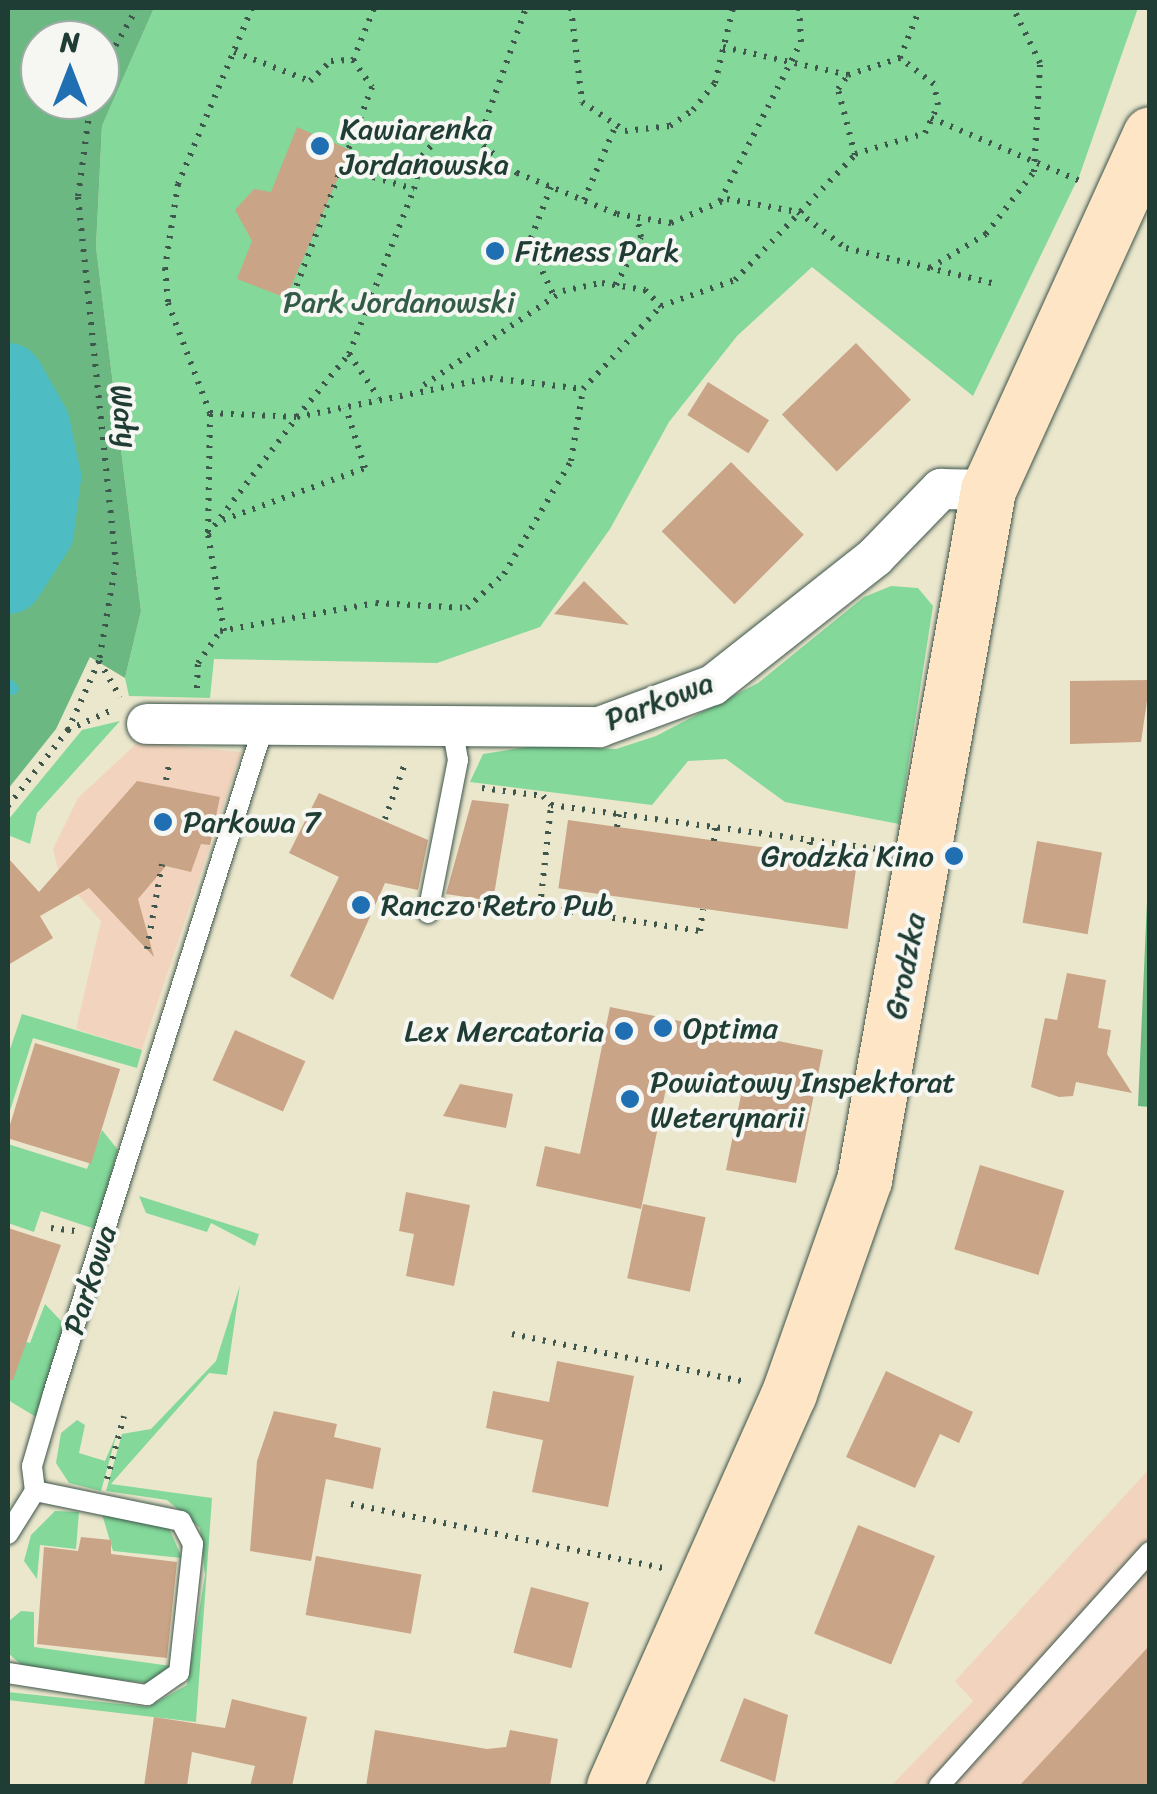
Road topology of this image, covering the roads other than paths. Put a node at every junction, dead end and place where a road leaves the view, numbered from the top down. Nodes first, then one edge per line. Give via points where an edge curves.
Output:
1 (1150, 134) edge
2 (1128, 234) edge
3 (988, 490) junction
4 (137, 715) road end
5 (259, 731) junction
6 (454, 731) junction
7 (430, 907) road end
8 (35, 1491) junction
9 (8, 1534) edge
10 (1150, 1552) edge
11 (8, 1673) edge
12 (614, 1786) edge
13 (939, 1786) edge

1 - 2 street, Grodzka
2 - 3 street, Grodzka
3 - 6 street, Parkowa via 942,489 875,557 713,684 599,727
3 - 12 street, Grodzka via 864,1180 790,1393
4 - 5 street, Parkowa
5 - 6 street, Parkowa
5 - 8 lane, Parkowa via 53,1394 32,1466
6 - 7 lane via 454,784
8 - 9 lane, Parkowa
8 - 11 lane via 158,1510 181,1520 193,1544 179,1672 147,1695
10 - 13 lane

